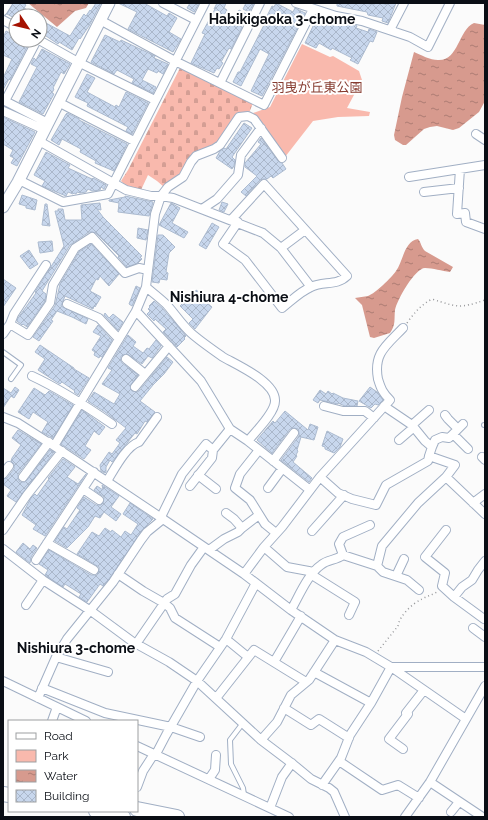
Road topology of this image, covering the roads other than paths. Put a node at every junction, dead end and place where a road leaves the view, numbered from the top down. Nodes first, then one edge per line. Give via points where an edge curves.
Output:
1 (8, 3) edge
2 (109, 3) edge
3 (162, 3) edge
4 (205, 3) edge
5 (260, 3) edge
6 (296, 3) edge
7 (404, 3) edge
8 (450, 3) edge
9 (314, 9) junction
10 (3, 11) edge
11 (100, 20) junction
12 (196, 20) junction
13 (390, 30) junction
14 (48, 46) edge
15 (34, 48) edge
16 (175, 61) junction
17 (78, 62) junction
18 (220, 83) junction
19 (155, 100) junction
20 (4, 101) edge
21 (58, 102) junction
22 (3, 111) edge
23 (46, 126) junction
24 (261, 128) junction
25 (476, 134) dead end
26 (485, 140) edge
27 (39, 141) junction
28 (134, 141) junction
29 (282, 158) dead end
30 (485, 166) edge
31 (460, 169) junction
32 (409, 177) dead end
33 (20, 180) junction
34 (114, 182) junction
35 (459, 188) junction
36 (424, 192) dead end
37 (161, 196) junction
38 (3, 207) edge
39 (202, 209) junction
40 (234, 221) junction
41 (485, 229) edge
42 (305, 230) junction
43 (280, 248) junction
44 (46, 265) dead end
45 (148, 270) junction
46 (146, 287) junction
47 (311, 287) junction
48 (67, 304) dead end
49 (136, 311) junction
50 (10, 324) junction
51 (404, 328) road end
52 (3, 334) edge
53 (119, 339) junction
54 (169, 346) junction
55 (3, 352) edge
56 (126, 359) dead end
57 (145, 374) junction
58 (32, 376) dead end
59 (11, 379) dead end
60 (135, 387) dead end
61 (80, 402) junction
62 (324, 406) dead end
63 (384, 406) junction
64 (429, 410) dead end
65 (446, 415) dead end
66 (3, 417) edge
67 (157, 417) dead end
68 (374, 418) junction
69 (112, 424) dead end
70 (413, 427) junction
71 (230, 429) junction
72 (458, 429) junction
73 (294, 433) dead end
74 (399, 440) dead end
75 (248, 441) junction
76 (51, 444) junction
77 (432, 447) junction
78 (468, 449) dead end
79 (213, 450) junction
80 (259, 450) junction
81 (62, 451) junction
82 (429, 456) junction
83 (273, 461) junction
84 (9, 466) dead end
85 (282, 469) junction
86 (94, 472) junction
87 (3, 474) edge
88 (198, 475) junction
89 (23, 477) dead end
90 (320, 477) junction
91 (446, 477) junction
92 (107, 481) junction
93 (190, 486) dead end
94 (268, 488) dead end
95 (83, 489) junction
96 (216, 489) dead end
97 (310, 490) junction
98 (485, 494) edge
99 (344, 495) junction
100 (99, 500) dead end
101 (473, 503) junction
102 (226, 513) dead end
103 (485, 514) edge
104 (259, 515) junction
105 (162, 518) junction
106 (370, 524) dead end
107 (242, 528) junction
108 (3, 530) edge
109 (312, 530) dead end
110 (446, 530) dead end
111 (276, 533) junction
112 (48, 543) junction
113 (264, 547) junction
114 (206, 548) junction
115 (3, 549) edge
116 (343, 555) junction
117 (404, 559) dead end
118 (36, 560) dead end
119 (485, 561) edge
120 (377, 566) junction
121 (94, 570) dead end
122 (313, 573) junction
123 (118, 574) junction
124 (244, 574) junction
125 (396, 576) junction
126 (43, 580) junction
127 (256, 583) junction
128 (419, 590) dead end
129 (454, 597) junction
130 (164, 603) junction
131 (26, 605) dead end
132 (291, 610) junction
133 (91, 611) junction
134 (349, 615) dead end
135 (301, 616) junction
136 (485, 618) edge
137 (473, 628) dead end
138 (485, 637) edge
139 (226, 639) junction
140 (335, 640) junction
141 (136, 644) junction
142 (220, 647) junction
143 (248, 657) junction
144 (56, 658) junction
145 (274, 662) junction
146 (391, 667) junction
147 (485, 667) edge
148 (108, 672) dead end
149 (314, 672) junction
150 (198, 680) junction
151 (3, 681) edge
152 (306, 682) junction
153 (42, 688) junction
154 (424, 690) junction
155 (484, 691) edge
156 (216, 697) junction
157 (38, 698) junction
158 (371, 703) junction
159 (57, 707) junction
160 (284, 708) junction
161 (466, 719) junction
162 (52, 720) edge
163 (84, 720) edge
164 (243, 722) junction
165 (171, 727) junction
166 (200, 737) dead end
167 (349, 738) junction
168 (261, 740) junction
169 (138, 746) edge
170 (403, 749) dead end
171 (155, 754) junction
172 (216, 755) dead end
173 (338, 761) junction
174 (292, 763) junction
175 (209, 779) junction
176 (430, 782) junction
177 (322, 785) junction
178 (138, 786) edge
179 (244, 795) junction
180 (419, 798) junction
181 (459, 802) junction
182 (270, 808) junction
183 (138, 809) edge
184 (485, 809) edge
185 (100, 812) edge
186 (451, 812) dead end
187 (123, 817) edge
188 (178, 817) edge
189 (289, 817) edge
190 (345, 817) edge
191 (405, 817) edge
192 (481, 817) edge

1 - 10 street
2 - 11 street
3 - 12 street
4 - 12 street
5 - 18 street
6 - 9 street
7 - 13 street
8 - 13 street via 428,47
9 - 13 street
9 - 18 street via 264,104
11 - 16 street
11 - 17 street
12 - 16 street
14 - 17 street
15 - 20 street
16 - 18 street
16 - 19 street
17 - 19 street
17 - 21 street
19 - 28 street
20 - 23 street
21 - 23 street
21 - 28 street
22 - 23 street
23 - 27 street
24 - 29 street
24 - 37 street via 254,119 248,116 239,117 220,145 196,156 184,177 168,187
24 - 39 street via 241,155 238,175 217,199
25 - 26 street
27 - 33 street
27 - 34 street
28 - 34 street
30 - 31 street
31 - 32 street
31 - 35 street
33 - 34 street via 63,202 108,194
33 - 38 street
34 - 37 street via 126,190
35 - 36 street
35 - 41 street via 457,214 465,213 466,222
37 - 39 street
37 - 45 street via 155,214
39 - 40 street
40 - 42 street via 264,184
40 - 43 street via 263,233
40 - 47 street via 223,244 245,260 282,308
42 - 43 street
42 - 47 street via 347,276 342,281
43 - 47 street
44 - 50 street
45 - 46 street
45 - 50 street via 139,268 125,273 92,238 75,248 53,285 50,303 28,335
46 - 49 street
46 - 75 street via 166,304 191,333 222,356 259,378 271,390 275,400 270,414
48 - 53 street via 99,318
49 - 53 street
49 - 54 street
50 - 52 street
51 - 63 street via 380,353 378,359 376,367 382,393 390,400
53 - 61 street
54 - 57 street
54 - 71 street via 201,382
55 - 59 lane via 21,365
56 - 57 street
57 - 60 street
58 - 61 street
61 - 69 street
61 - 76 street
62 - 68 street via 343,411 365,411
63 - 68 street
63 - 70 street
64 - 70 street
65 - 72 street
66 - 76 street via 18,423
67 - 92 street via 138,442 129,448
68 - 90 street
70 - 74 street
70 - 77 street
71 - 75 street
71 - 79 street
72 - 77 street via 449,438 435,440
72 - 78 street
73 - 83 street
75 - 80 street
76 - 81 street
76 - 89 street
77 - 82 street
79 - 88 street via 212,458
79 - 105 street via 206,444 191,461 182,474
80 - 83 street
80 - 104 street via 240,474 235,488 250,500
81 - 86 street
81 - 108 street
82 - 91 street via 456,465
82 - 99 street via 428,461 386,485 376,505
83 - 85 street
84 - 87 street
85 - 94 street
85 - 97 street
86 - 92 street
86 - 95 street
88 - 93 street
88 - 96 street
90 - 97 street
90 - 99 street
91 - 101 street
91 - 120 street via 418,502 382,546
92 - 105 street
95 - 100 street
95 - 112 street
97 - 111 street
98 - 101 street
99 - 109 street
101 - 103 street
102 - 107 street
104 - 107 street
104 - 111 street
105 - 114 street
105 - 123 street via 141,540
106 - 116 street via 343,537 339,544
107 - 114 street
110 - 129 street via 425,557 445,573 442,586
111 - 113 street
112 - 118 street
112 - 121 street
113 - 122 street via 287,567
113 - 124 street
114 - 124 street
114 - 130 street via 192,565 175,594
115 - 126 street
116 - 120 street
116 - 122 street via 337,560 326,561
117 - 125 street
119 - 129 street via 472,580
120 - 125 street via 383,572
122 - 132 street
122 - 134 street via 355,602
123 - 130 street
123 - 133 street
124 - 127 street
125 - 128 street via 407,580
126 - 131 street
126 - 133 street
127 - 132 street
127 - 139 street
129 - 136 street
130 - 141 street
130 - 142 street via 175,618
132 - 135 street
133 - 141 street
133 - 144 street
135 - 140 street
135 - 145 street
137 - 138 street
139 - 142 street
139 - 143 street
140 - 146 street via 366,652
140 - 149 street
141 - 150 street
142 - 150 street
143 - 145 street via 254,650
143 - 156 street
144 - 148 street
144 - 153 street
145 - 152 street
146 - 147 street
146 - 154 street
146 - 158 street
149 - 152 street
149 - 158 street
150 - 156 street
150 - 165 street
151 - 157 street
152 - 160 street via 291,695
153 - 157 street
153 - 165 street via 105,713
154 - 161 street
154 - 170 street via 389,739
155 - 161 street
156 - 164 street
157 - 159 street
158 - 167 street
159 - 162 street
159 - 163 street
160 - 167 street via 312,725 319,719
160 - 168 street via 277,722
161 - 176 street
164 - 168 street
164 - 179 lane via 230,740 231,764
165 - 166 street
165 - 171 street
167 - 173 street
168 - 174 street
169 - 171 street
171 - 175 street
171 - 178 street
172 - 175 street via 215,770
173 - 177 street
173 - 180 street via 382,790 398,785
174 - 177 street
174 - 182 street via 282,777
175 - 179 street
176 - 180 street
176 - 181 street
177 - 190 street via 334,792
179 - 182 street
180 - 191 street
181 - 186 street
181 - 192 street
182 - 189 street
183 - 188 highway
184 - 192 street
185 - 187 highway

